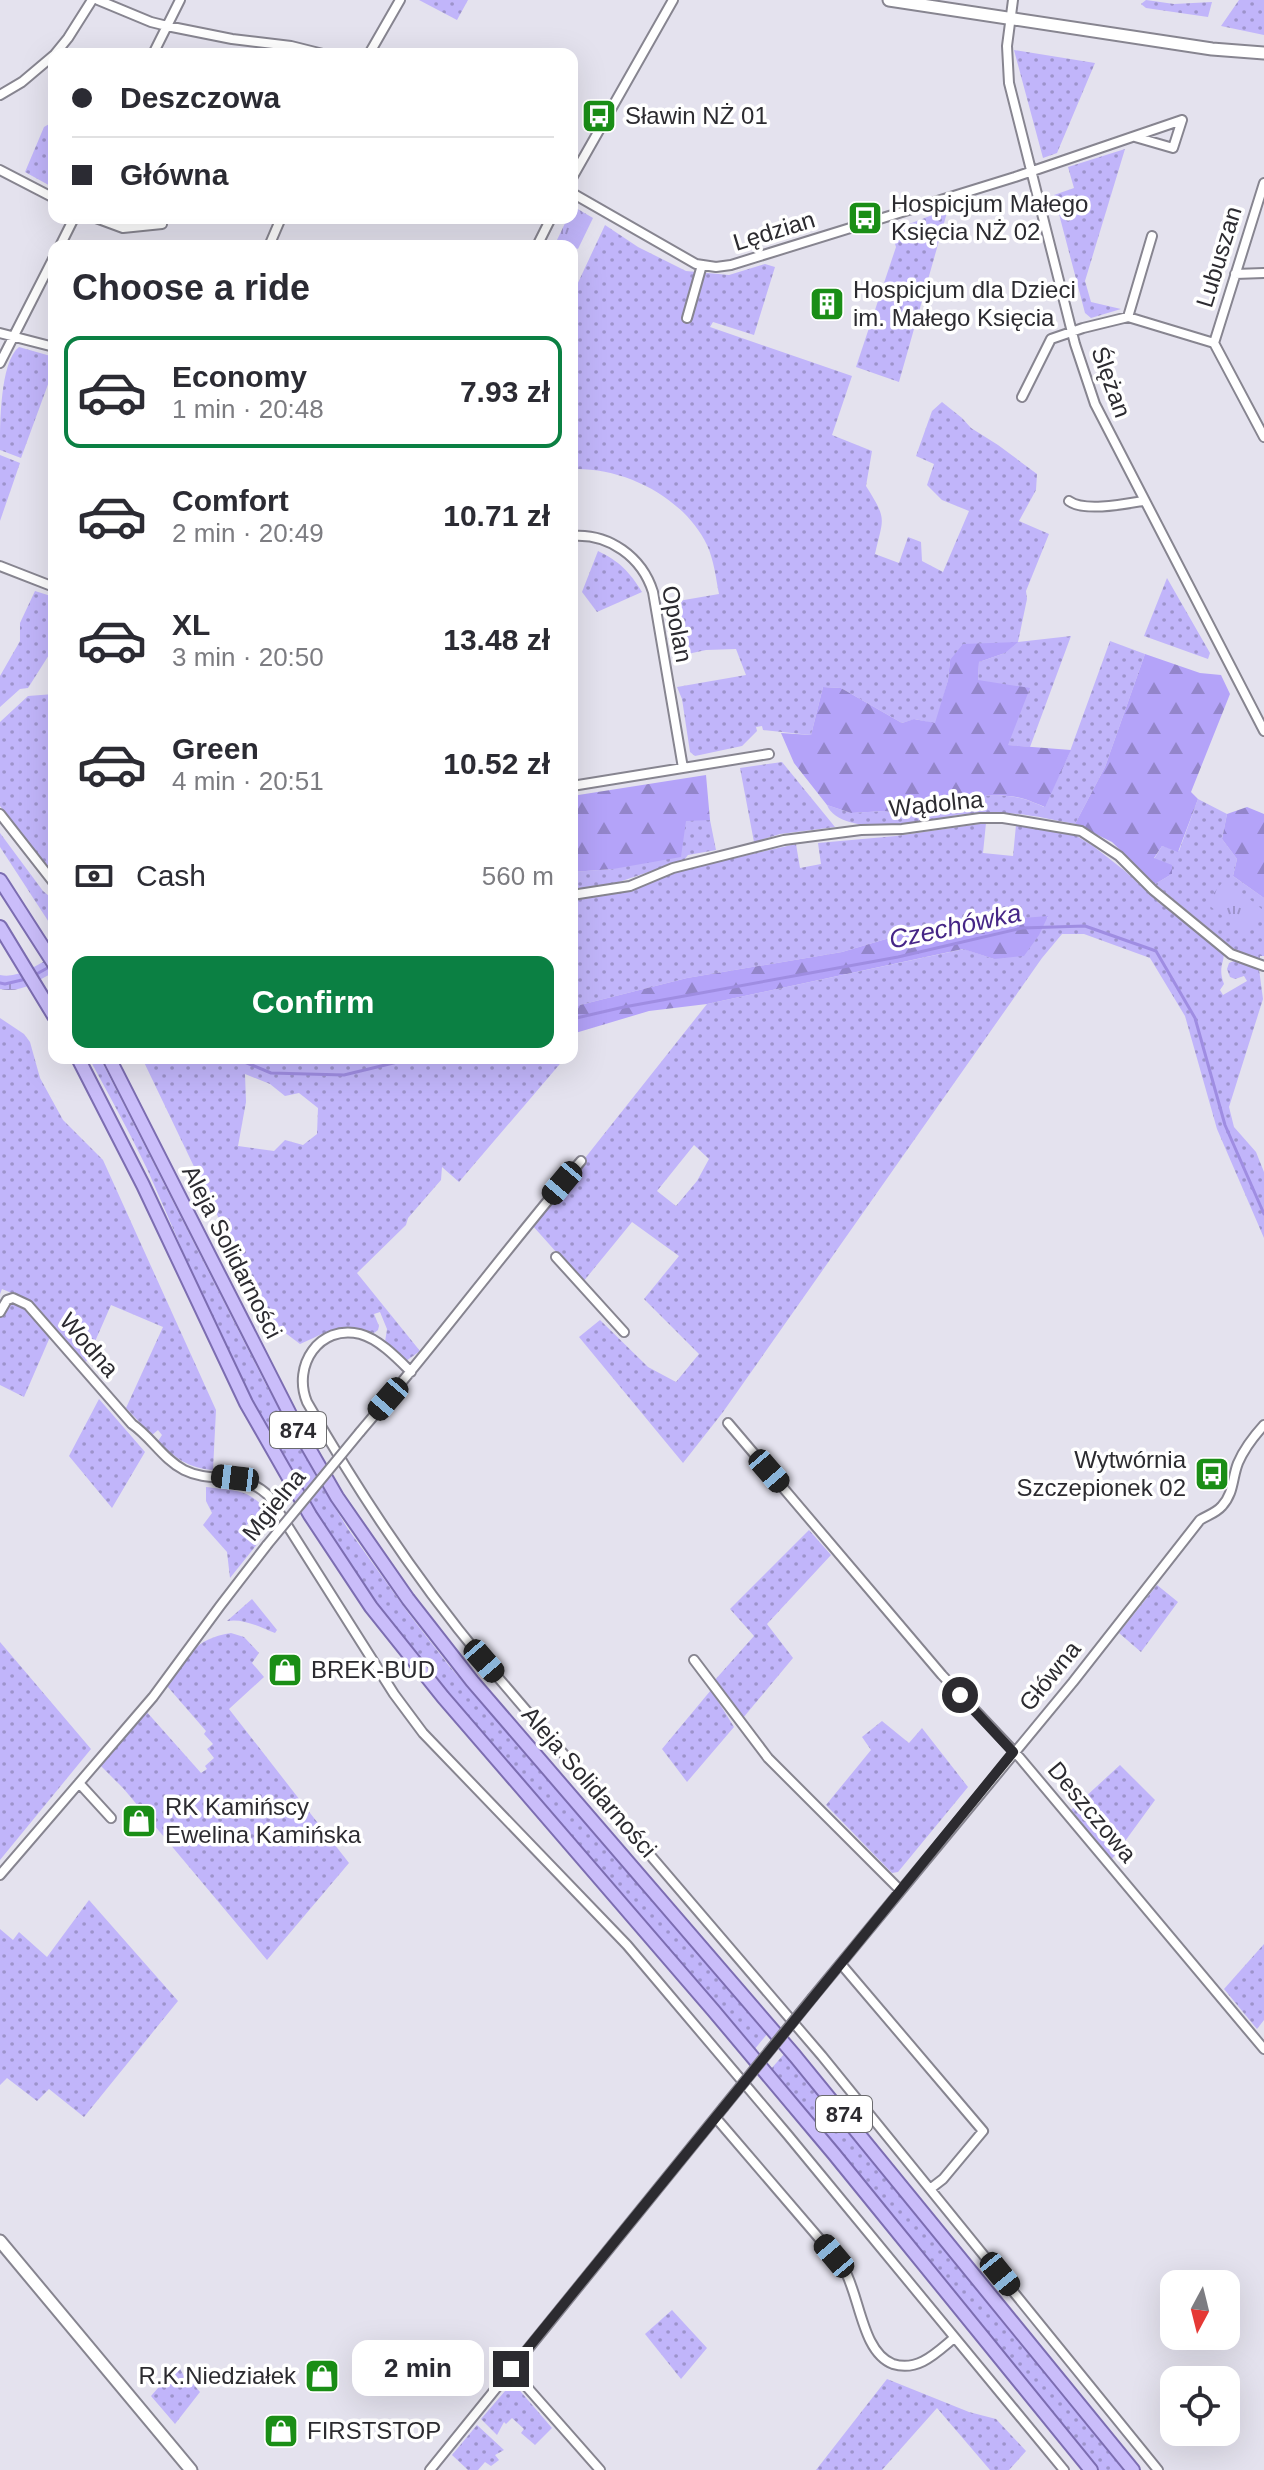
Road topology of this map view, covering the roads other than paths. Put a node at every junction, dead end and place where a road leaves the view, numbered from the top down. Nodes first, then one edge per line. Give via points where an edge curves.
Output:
1 (95, 0) edge
2 (180, 0) edge
3 (400, 0) edge
4 (673, 0) edge
5 (889, 0) edge
6 (1013, 0) edge
7 (1009, 18) junction
8 (167, 26) junction
9 (59, 48) edge
10 (156, 48) edge
11 (299, 48) edge
12 (372, 48) edge
13 (1264, 53) edge
14 (48, 59) edge
15 (0, 95) edge
16 (1135, 137) junction
17 (578, 167) edge
18 (0, 170) edge
19 (1031, 171) junction
20 (1264, 183) edge
21 (48, 195) edge
22 (578, 197) edge
23 (112, 224) edge
24 (162, 224) dead end
25 (1152, 236) dead end
26 (702, 265) junction
27 (48, 268) edge
28 (1264, 273) edge
29 (1235, 274) junction
30 (1128, 317) junction
31 (687, 318) dead end
32 (1072, 331) junction
33 (0, 333) edge
34 (12, 336) junction
35 (1214, 343) junction
36 (48, 345) edge
37 (0, 363) edge
38 (1022, 397) dead end
39 (1264, 437) edge
40 (1069, 501) dead end
41 (1143, 501) junction
42 (578, 536) edge
43 (0, 566) edge
44 (48, 585) edge
45 (1264, 731) edge
46 (769, 754) dead end
47 (683, 768) junction
48 (578, 785) edge
49 (0, 814) edge
50 (48, 875) edge
51 (0, 880) edge
52 (578, 894) edge
53 (2, 930) edge
54 (48, 954) edge
55 (1264, 966) edge
56 (48, 1006) edge
57 (81, 1064) edge
58 (112, 1064) edge
59 (581, 1161) dead end
60 (556, 1257) dead end
61 (0, 1312) edge
62 (624, 1332) dead end
63 (411, 1372) junction
64 (728, 1423) dead end
65 (1264, 1425) edge
66 (694, 1660) dead end
67 (1013, 1752) junction
68 (79, 1783) junction
69 (111, 1818) dead end
70 (0, 1875) edge
71 (900, 1890) junction
72 (841, 1964) junction
73 (1264, 2049) edge
74 (716, 2118) junction
75 (930, 2189) junction
76 (0, 2241) edge
77 (954, 2338) junction
78 (511, 2369) junction
79 (191, 2470) edge
80 (430, 2470) edge
81 (600, 2470) edge
82 (1064, 2470) edge
83 (1091, 2470) edge
84 (1133, 2470) edge
85 (1158, 2470) edge

1 - 8 street
1 - 9 street
2 - 8 street
3 - 12 street
4 - 17 street
5 - 7 main road
6 - 7 street, Ślężan
7 - 13 main road
7 - 19 street, Ślężan via 1008,78
8 - 10 street
8 - 11 street
14 - 15 street
16 - 16 street, Lędzian via 1173,148 1182,120
16 - 19 street, Lędzian
18 - 21 street
19 - 26 street, Lędzian via 742,262
19 - 32 street, Ślężan
20 - 29 street, Lubuszan
22 - 26 street
23 - 24 street
25 - 30 street
26 - 31 street
27 - 34 street
28 - 29 street
29 - 35 street, Lubuszan
30 - 32 street
30 - 35 street
32 - 38 street via 1048,342
32 - 41 street, Ślężan via 1095,404
33 - 34 street
34 - 36 street
34 - 37 street
35 - 39 street
40 - 41 street via 1086,507
41 - 45 street, Ślężan
42 - 47 street, Opolan via 620,548 647,577
43 - 44 street
46 - 47 street
47 - 48 street
49 - 50 street
51 - 54 main road
52 - 55 street, Wądolna via 630,886 686,864 784,840 980,818 1015,820 1081,831 1102,843 1231,954
53 - 56 main road
57 - 83 main road, Aleja Solidarności / 874 via 246,1403 354,1583 411,1659 713,2010
58 - 84 main road, Aleja Solidarności / 874 via 296,1426 337,1497 408,1599 472,1681 795,2056
59 - 63 street, Mgielna
60 - 62 street
61 - 77 street, Wodna via 13,1298 28,1305 173,1463 188,1472 253,1483 268,1495 423,1733 627,1945
63 - 68 street, Mgielna, bridge
63 - 75 street via 374,1340 343,1333 317,1345 305,1363 302,1382 307,1402 357,1485 439,1605
64 - 67 street, Deszczowa
65 - 67 street, Główna via 1237,1465 1225,1504 1200,1520
66 - 71 street via 768,1758
67 - 71 street, Główna
67 - 73 street, Deszczowa
68 - 69 street
68 - 70 street, Mgielna
71 - 72 street, Główna
72 - 74 street, Główna, bridge
72 - 75 street via 983,2131
74 - 77 street via 842,2265 878,2355 892,2363 915,2365
74 - 78 street, Główna
75 - 85 street
76 - 79 main road
77 - 82 street
78 - 80 street, Główna
78 - 81 street

